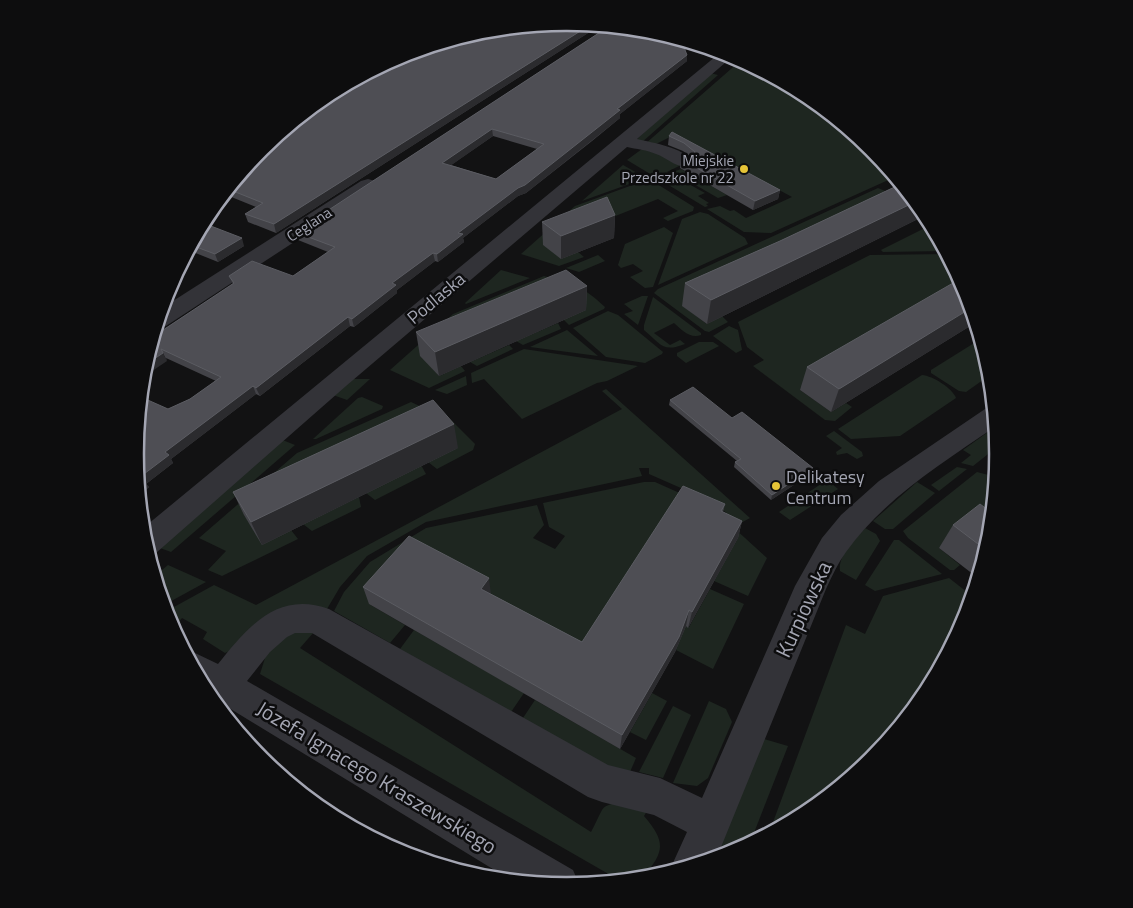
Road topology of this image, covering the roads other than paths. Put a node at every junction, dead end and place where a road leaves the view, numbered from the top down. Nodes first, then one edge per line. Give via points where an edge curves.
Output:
1 (720, 60) edge
2 (624, 141) junction
3 (684, 162) edge
4 (382, 176) edge
5 (167, 315) edge
6 (988, 420) edge
7 (152, 538) edge
8 (208, 677) edge
9 (710, 824) junction
10 (696, 856) edge
11 (543, 876) edge

1 - 2 street, Podlaska
2 - 3 street via 662,150
2 - 7 street, Podlaska
4 - 5 street, Ceglana
6 - 9 street, Kurpiowska via 899,481 835,543 811,586
8 - 9 street via 281,622 298,618 317,619 602,783 660,796
8 - 11 street, Józefa Ignacego Kraszewskiego
9 - 10 street, Kurpiowska

